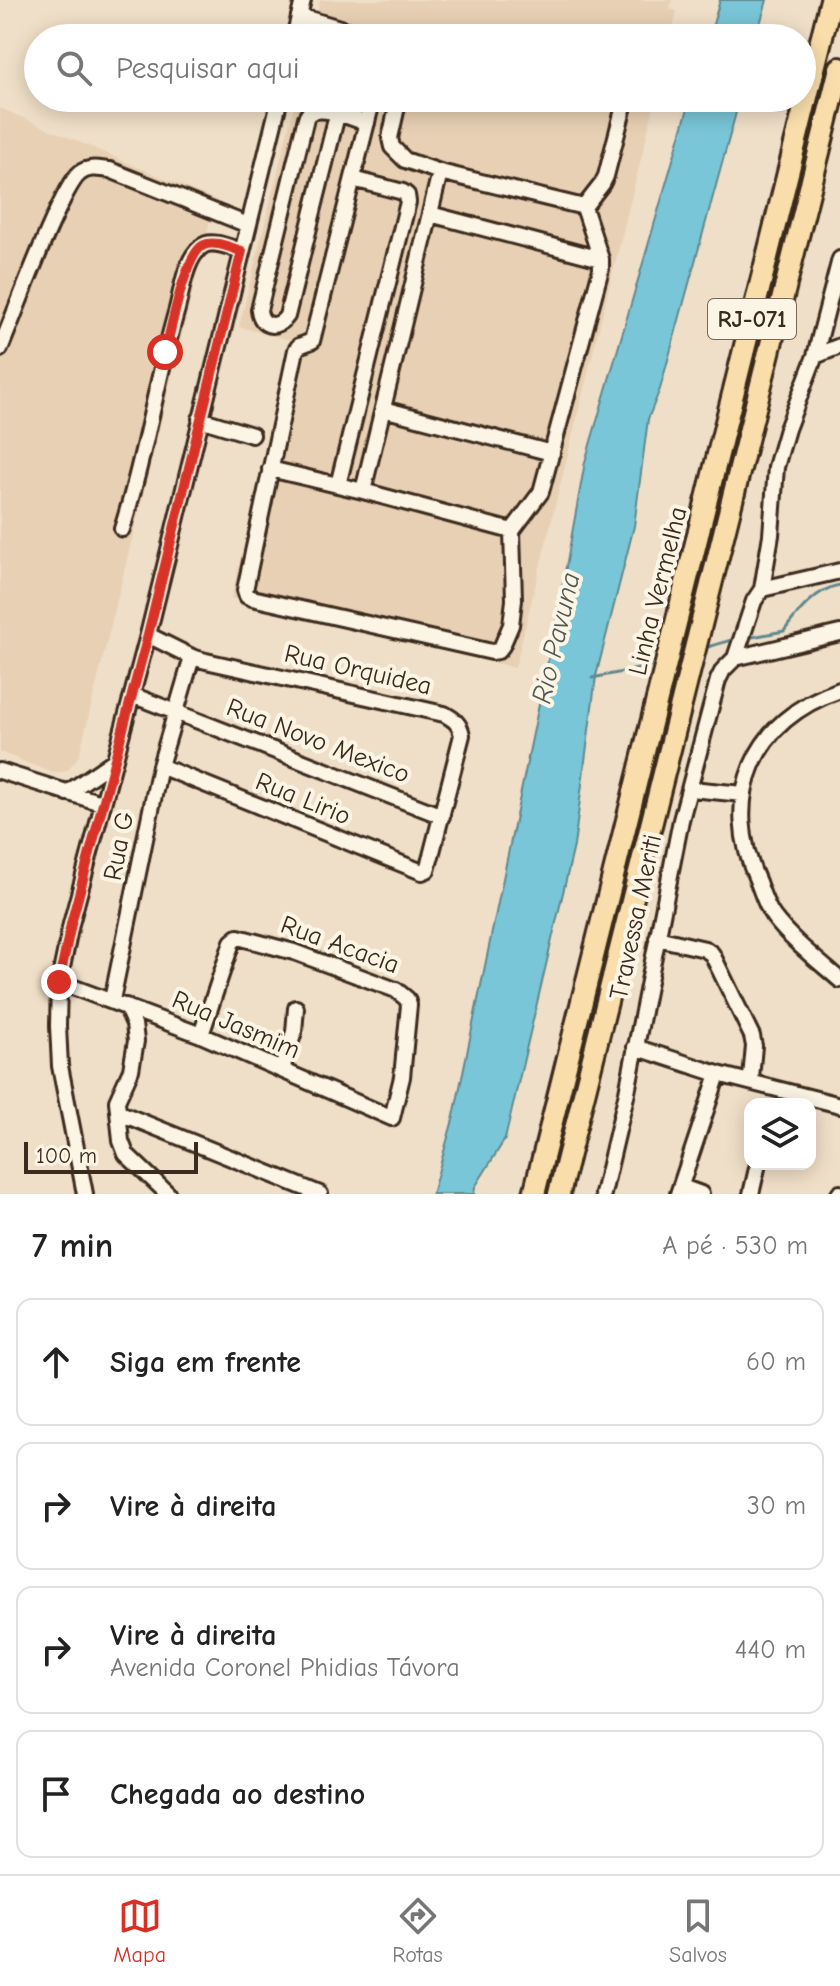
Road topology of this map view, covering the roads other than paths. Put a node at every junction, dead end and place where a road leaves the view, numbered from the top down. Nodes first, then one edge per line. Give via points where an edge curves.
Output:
1 (303, 0) edge
2 (831, 0) edge
3 (298, 24) edge
4 (816, 60) edge
5 (840, 68) edge
6 (276, 112) edge
7 (311, 112) edge
8 (323, 112) edge
9 (370, 112) edge
10 (395, 112) edge
11 (622, 112) edge
12 (803, 112) edge
13 (337, 115) junction
14 (367, 123) junction
15 (440, 172) junction
16 (353, 179) junction
17 (584, 207) junction
18 (430, 214) junction
19 (248, 225) junction
20 (242, 251) junction
21 (601, 259) junction
22 (840, 259) edge
23 (840, 346) edge
24 (0, 349) edge
25 (815, 356) junction
26 (383, 409) junction
27 (200, 419) junction
28 (252, 435) dead end
29 (552, 453) junction
30 (270, 469) junction
31 (338, 485) junction
32 (363, 491) junction
33 (122, 529) dead end
34 (512, 531) junction
35 (840, 571) edge
36 (762, 589) junction
37 (840, 633) edge
38 (148, 635) junction
39 (737, 652) junction
40 (192, 657) junction
41 (840, 690) edge
42 (132, 695) junction
43 (175, 711) junction
44 (112, 762) junction
45 (160, 766) junction
46 (0, 771) edge
47 (691, 789) junction
48 (67, 793) junction
49 (743, 794) junction
50 (101, 803) junction
51 (442, 816) junction
52 (427, 870) joint
53 (657, 938) junction
54 (840, 980) edge
55 (59, 982) junction
56 (119, 1003) junction
57 (296, 1008) dead end
58 (201, 1035) junction
59 (635, 1047) junction
60 (282, 1069) junction
61 (718, 1074) junction
62 (751, 1078) dead end
63 (774, 1097) edge
64 (840, 1105) edge
65 (120, 1113) junction
66 (392, 1118) joint
67 (757, 1170) edge
68 (149, 1175) junction
69 (680, 1191) edge
70 (85, 1194) edge
71 (150, 1194) edge
72 (168, 1194) edge
73 (320, 1194) edge
74 (534, 1194) edge
75 (559, 1194) edge
76 (603, 1194) edge
77 (701, 1194) edge
78 (751, 1194) edge

1 - 3 street
2 - 4 highway, Linha Vermelha / RJ-071
5 - 75 highway, Linha Vermelha / RJ-071
6 - 19 street
7 - 13 street via 259,310 265,323 274,326 287,316
8 - 13 street
9 - 14 street
10 - 15 street via 392,147 405,160
11 - 17 street via 606,176
12 - 74 highway, Linha Vermelha / RJ-071
13 - 14 street
14 - 16 street
15 - 17 street
15 - 18 street
16 - 30 street via 312,341 296,350
16 - 31 street via 403,192 408,202
17 - 21 street
18 - 21 street
18 - 26 street
19 - 20 street
19 - 24 street via 110,170 93,167 81,172 57,212
20 - 27 street
20 - 33 street via 206,244 189,266
21 - 29 street
22 - 25 street, Travessa Meriti
23 - 25 street
25 - 36 street, Travessa Meriti via 776,467
26 - 29 street
26 - 32 street
27 - 28 street
27 - 38 street
29 - 34 street via 541,492
30 - 31 street
30 - 34 street via 245,590 252,598 498,651 514,609
31 - 32 street
32 - 34 street
35 - 36 street
36 - 39 street, Travessa Meriti
37 - 39 street
38 - 40 street, Rua Orquidea
38 - 42 street
39 - 47 street, Travessa Meriti via 718,680
40 - 43 street, Rua G
40 - 51 street, Rua Orquidea via 454,719 462,735
41 - 49 street via 804,704 782,724 759,750
42 - 43 street
42 - 44 street
43 - 45 street, Rua G
43 - 51 street, Rua Novo Mexico
44 - 48 street
44 - 50 street
45 - 52 street, Rua Lirio via 401,865
45 - 56 street, Rua G
46 - 48 street
47 - 49 street
47 - 53 street, Travessa Meriti
48 - 50 street
49 - 54 street via 742,832 772,915
50 - 55 street
51 - 52 street, Rua Orquidea
53 - 59 street, Travessa Meriti
53 - 62 street via 712,954 752,1036
55 - 56 street, Rua Jasmim
55 - 70 street via 60,1066
56 - 58 street, Rua Jasmim
56 - 65 street via 134,1024 136,1041 117,1101
57 - 60 street
58 - 60 street, Rua Jasmim
58 - 66 street, Rua Acacia via 238,937 396,990 407,999 409,1012
59 - 61 street
59 - 76 street, Travessa Meriti
60 - 66 street, Rua Jasmim
61 - 63 street
61 - 69 street
63 - 64 street
65 - 68 street via 126,1154
65 - 73 street
67 - 78 street
68 - 71 street
68 - 72 street
69 - 77 street

